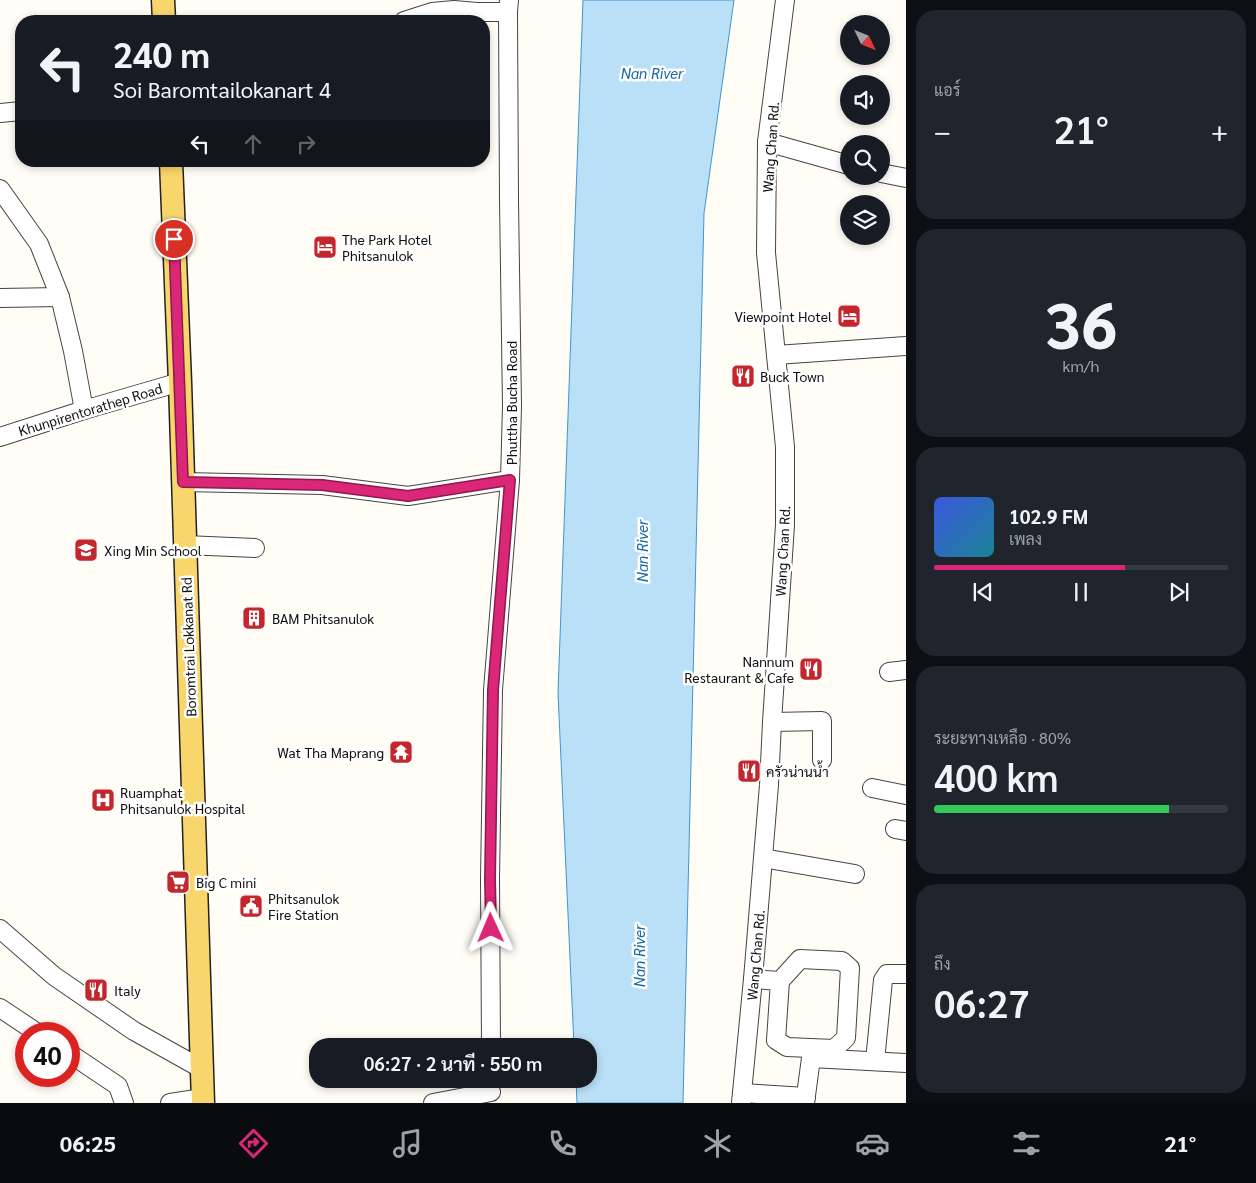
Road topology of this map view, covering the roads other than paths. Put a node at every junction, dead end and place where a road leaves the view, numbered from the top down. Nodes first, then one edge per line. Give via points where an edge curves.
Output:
1 (163, 0) edge
2 (785, 0) edge
3 (508, 6) edge
4 (164, 15) edge
5 (423, 15) edge
6 (15, 112) edge
7 (0, 113) edge
8 (767, 142) junction
9 (840, 162) edge
10 (171, 167) edge
11 (890, 175) edge
12 (906, 178) edge
13 (0, 189) edge
14 (60, 297) junction
15 (0, 298) edge
16 (906, 346) edge
17 (776, 355) junction
18 (180, 382) junction
19 (84, 410) junction
20 (0, 438) edge
21 (510, 480) junction
22 (183, 482) junction
23 (185, 545) junction
24 (255, 548) dead end
25 (772, 722) junction
26 (822, 760) dead end
27 (872, 788) dead end
28 (906, 795) edge
29 (763, 858) junction
30 (855, 874) dead end
31 (0, 929) edge
32 (906, 974) edge
33 (754, 979) junction
34 (780, 980) junction
35 (0, 1008) edge
36 (22, 1022) edge
37 (491, 1038) edge
38 (80, 1060) edge
39 (875, 1061) junction
40 (906, 1063) edge
41 (202, 1070) junction
42 (491, 1091) edge
43 (742, 1098) edge
44 (806, 1100) edge
45 (203, 1101) edge
46 (124, 1103) edge
47 (170, 1103) edge
48 (433, 1103) edge

1 - 4 main road
2 - 8 street, Wang Chan Rd.
3 - 5 street via 477,12 454,10
3 - 21 street, Phuttha Bucha Road
6 - 7 street
8 - 9 street
8 - 17 street, Wang Chan Rd. via 766,253
10 - 18 main road, Boromtrai Lokkanat Rd
11 - 12 street
13 - 14 street via 39,244
14 - 15 street
14 - 19 street
16 - 17 street
17 - 25 street, Wang Chan Rd. via 785,447 785,525
18 - 19 street, Khunpirentorathep Road
18 - 22 main road, Boromtrai Lokkanat Rd
19 - 20 street, Khunpirentorathep Road
21 - 22 street via 408,496 322,485
21 - 37 street, Phuttha Bucha Road via 493,690
22 - 23 main road, Boromtrai Lokkanat Rd
23 - 24 street
23 - 41 main road, Boromtrai Lokkanat Rd
25 - 26 street via 822,721
25 - 29 street, Wang Chan Rd.
27 - 28 street
29 - 30 street
29 - 33 street, Wang Chan Rd.
31 - 41 street via 62,982 134,1031
32 - 39 street via 890,973 883,980
33 - 34 street
33 - 43 street, Wang Chan Rd.
34 - 34 street via 800,959 842,961 850,968 846,1038 834,1049 787,1047 776,1040
35 - 36 street
38 - 46 street via 118,1086
39 - 40 street
39 - 44 street via 811,1058
41 - 45 main road, Boromtrai Lokkanat Rd
42 - 48 street
43 - 44 street
45 - 47 street

